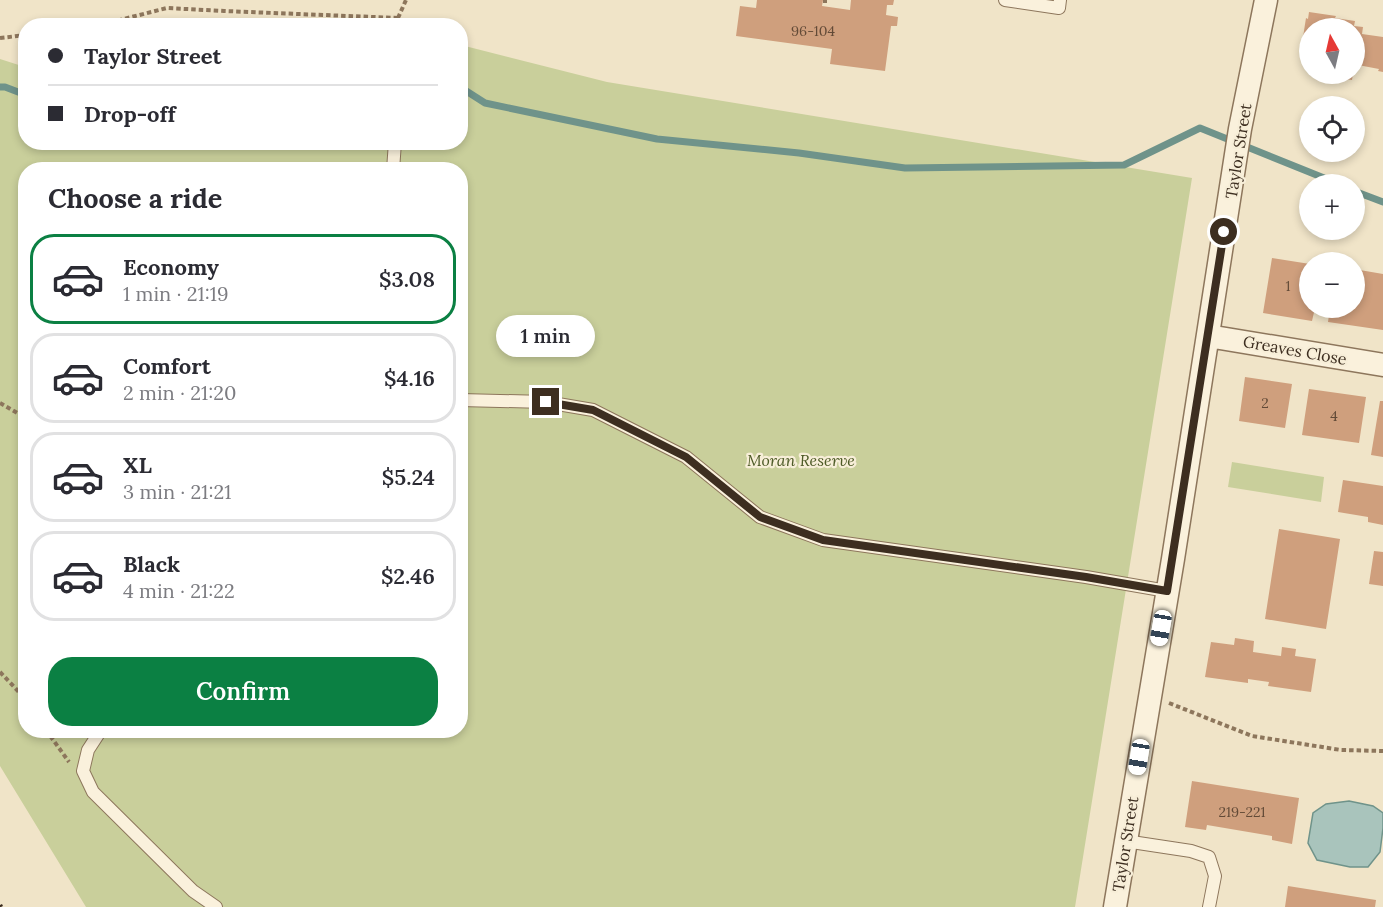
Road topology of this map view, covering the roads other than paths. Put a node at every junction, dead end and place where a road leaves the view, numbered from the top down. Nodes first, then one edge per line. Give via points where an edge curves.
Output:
1 (1005, 0) edge
2 (1060, 0) edge
3 (1266, 0) edge
4 (1208, 336) junction
5 (1383, 365) edge
6 (468, 400) edge
7 (1167, 591) junction
8 (96, 738) edge
9 (1125, 841) junction
10 (216, 907) edge
11 (1115, 907) edge
12 (1209, 907) edge

1 - 2 lane via 1059,8
3 - 4 street, Taylor Street via 1240,129
4 - 5 street, Greaves Close
4 - 7 street, Taylor Street
6 - 7 lane via 546,402 593,410 686,457 760,517 823,540
7 - 9 street, Taylor Street
8 - 10 lane via 83,771 93,792 193,891
9 - 11 street, Taylor Street
9 - 12 lane via 1191,850 1209,857 1215,876

